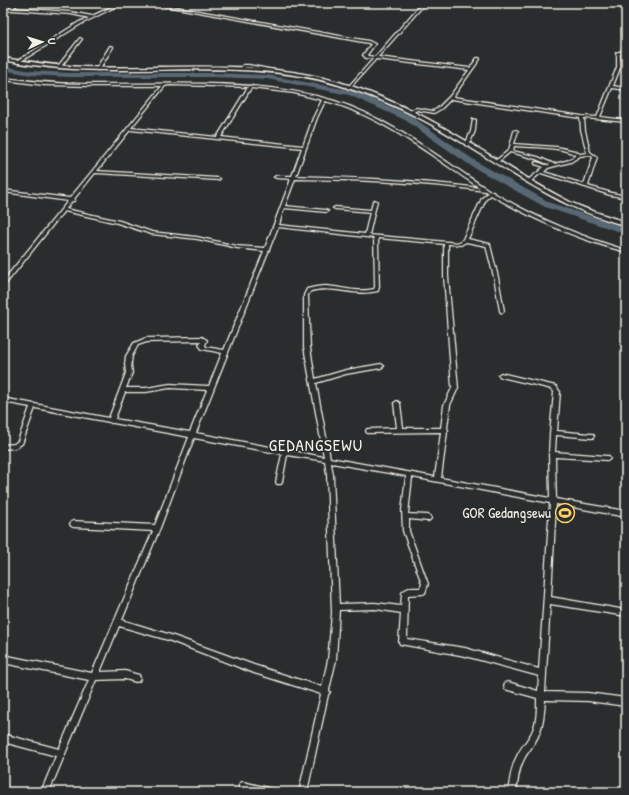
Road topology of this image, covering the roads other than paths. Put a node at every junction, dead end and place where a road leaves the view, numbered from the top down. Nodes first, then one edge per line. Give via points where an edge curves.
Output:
1 (18, 3) edge
2 (122, 3) edge
3 (149, 3) edge
4 (422, 5) dead end
5 (3, 7) edge
6 (10, 8) junction
7 (3, 14) edge
8 (92, 17) junction
9 (81, 40) dead end
10 (626, 44) edge
11 (111, 47) dead end
12 (622, 54) edge
13 (626, 57) edge
14 (374, 58) junction
15 (3, 59) edge
16 (478, 59) dead end
17 (18, 62) junction
18 (59, 67) junction
19 (619, 67) junction
20 (626, 68) edge
21 (98, 69) junction
22 (470, 69) junction
23 (3, 79) edge
24 (164, 85) junction
25 (250, 87) junction
26 (611, 87) junction
27 (349, 88) junction
28 (626, 89) edge
29 (450, 98) junction
30 (324, 100) junction
31 (411, 112) junction
32 (582, 117) junction
33 (598, 118) junction
34 (474, 120) dead end
35 (626, 120) edge
36 (130, 129) junction
37 (516, 131) dead end
38 (219, 137) junction
39 (467, 145) junction
40 (513, 145) junction
41 (304, 148) junction
42 (510, 151) junction
43 (589, 153) junction
44 (577, 154) junction
45 (496, 162) junction
46 (536, 163) dead end
47 (552, 164) junction
48 (546, 166) junction
49 (95, 172) junction
50 (541, 172) junction
51 (276, 177) dead end
52 (294, 177) junction
53 (218, 178) dead end
54 (529, 181) junction
55 (586, 186) junction
56 (3, 191) edge
57 (490, 192) junction
58 (626, 197) edge
59 (73, 200) junction
60 (375, 201) dead end
61 (284, 206) junction
62 (335, 208) dead end
63 (64, 210) junction
64 (326, 211) dead end
65 (373, 211) junction
66 (626, 224) edge
67 (276, 226) junction
68 (367, 236) junction
69 (376, 237) junction
70 (465, 240) junction
71 (446, 243) junction
72 (267, 250) junction
73 (626, 251) edge
74 (3, 284) edge
75 (502, 311) dead end
76 (225, 352) junction
77 (381, 366) dead end
78 (501, 375) dead end
79 (313, 382) junction
80 (211, 388) junction
81 (123, 390) junction
82 (3, 400) edge
83 (397, 404) dead end
84 (33, 405) junction
85 (111, 421) junction
86 (445, 430) junction
87 (369, 431) dead end
88 (400, 431) junction
89 (553, 433) junction
90 (192, 435) junction
91 (591, 436) dead end
92 (3, 447) edge
93 (285, 452) junction
94 (552, 454) junction
95 (607, 458) dead end
96 (328, 460) junction
97 (409, 475) junction
98 (438, 480) junction
99 (279, 482) dead end
100 (553, 501) junction
101 (626, 514) edge
102 (405, 516) junction
103 (428, 518) dead end
104 (73, 524) dead end
105 (157, 528) junction
106 (548, 600) junction
107 (336, 607) junction
108 (404, 610) junction
109 (626, 613) edge
110 (117, 622) junction
111 (8, 660) dead end
112 (543, 674) junction
113 (93, 677) junction
114 (136, 678) dead end
115 (508, 686) dead end
116 (326, 692) junction
117 (542, 696) junction
118 (626, 702) edge
119 (3, 738) edge
120 (61, 753) junction
121 (243, 786) dead end
122 (45, 792) edge
123 (269, 792) edge
124 (303, 792) edge
125 (512, 792) edge

1 - 6 street
2 - 8 street
3 - 14 street via 371,42 373,44 365,55
4 - 14 street
5 - 6 street
6 - 7 street
6 - 8 street
8 - 17 street
9 - 18 street
10 - 12 street
11 - 21 street
12 - 13 street
12 - 19 street
14 - 22 street
14 - 27 street
15 - 17 street
16 - 22 street
17 - 18 street
18 - 21 street
19 - 20 street
19 - 26 street
21 - 27 street via 243,68 281,72
22 - 29 street
23 - 24 street via 64,84
24 - 25 street via 208,84
24 - 36 street
25 - 30 street
25 - 38 street
26 - 28 street
26 - 33 street
27 - 31 street
29 - 31 street via 434,112 417,108
29 - 32 street
30 - 41 street
30 - 57 street via 342,105 378,122
31 - 39 street
32 - 33 street
32 - 43 street
33 - 35 street
34 - 39 street via 473,131
36 - 38 street
36 - 49 street
37 - 40 street
38 - 41 street
39 - 45 street
40 - 42 street
40 - 44 street via 540,146
41 - 52 street
42 - 45 street
42 - 47 street
43 - 44 street
43 - 55 street via 595,157
44 - 47 street
45 - 54 street
46 - 48 street
47 - 48 street
48 - 50 street
49 - 53 street
49 - 59 street
50 - 54 street
50 - 55 street
51 - 52 street
52 - 57 street via 418,182
52 - 61 street
54 - 66 street via 565,201
55 - 58 street
56 - 59 street
57 - 70 street via 484,198
57 - 73 street via 522,211 573,235
59 - 63 street
60 - 65 street
61 - 64 street
61 - 67 street
62 - 65 street
63 - 72 street via 118,222 151,233
63 - 74 street
65 - 68 street
67 - 68 street
67 - 72 street
68 - 69 street
69 - 71 street
69 - 79 street via 376,290 370,292 316,288 306,293 306,333
70 - 71 street via 461,244
70 - 75 street via 488,245
71 - 86 street via 446,276 456,388 447,405
72 - 76 street
76 - 80 street
76 - 81 street via 204,348 202,339 142,340 131,351 128,361 129,373
77 - 79 street via 346,372
78 - 89 street via 554,387 557,392
79 - 96 street
80 - 81 street via 170,386
80 - 90 street
81 - 85 street
82 - 84 street
83 - 88 street
84 - 85 street
84 - 92 street via 20,442 15,446
85 - 90 street
86 - 88 street
86 - 98 street
87 - 88 street
89 - 91 street
89 - 94 street
90 - 93 street
90 - 105 street
93 - 96 street
93 - 99 street
94 - 95 street
94 - 100 street
96 - 97 street
96 - 107 street
97 - 98 street
97 - 102 street
98 - 100 street
100 - 101 street
100 - 106 street
102 - 103 street
102 - 108 street via 406,531 425,584 423,591 405,593
104 - 105 street
105 - 110 street
106 - 109 street
106 - 112 street
107 - 108 street via 375,606
107 - 116 street via 332,660
108 - 112 street via 403,642 465,652
110 - 113 street
110 - 116 street
111 - 113 street
112 - 117 street
113 - 114 street via 125,675
113 - 120 street
115 - 117 street
116 - 124 street
117 - 118 street via 588,697
117 - 125 street via 538,729 519,760
119 - 120 street
120 - 122 street
121 - 123 street

